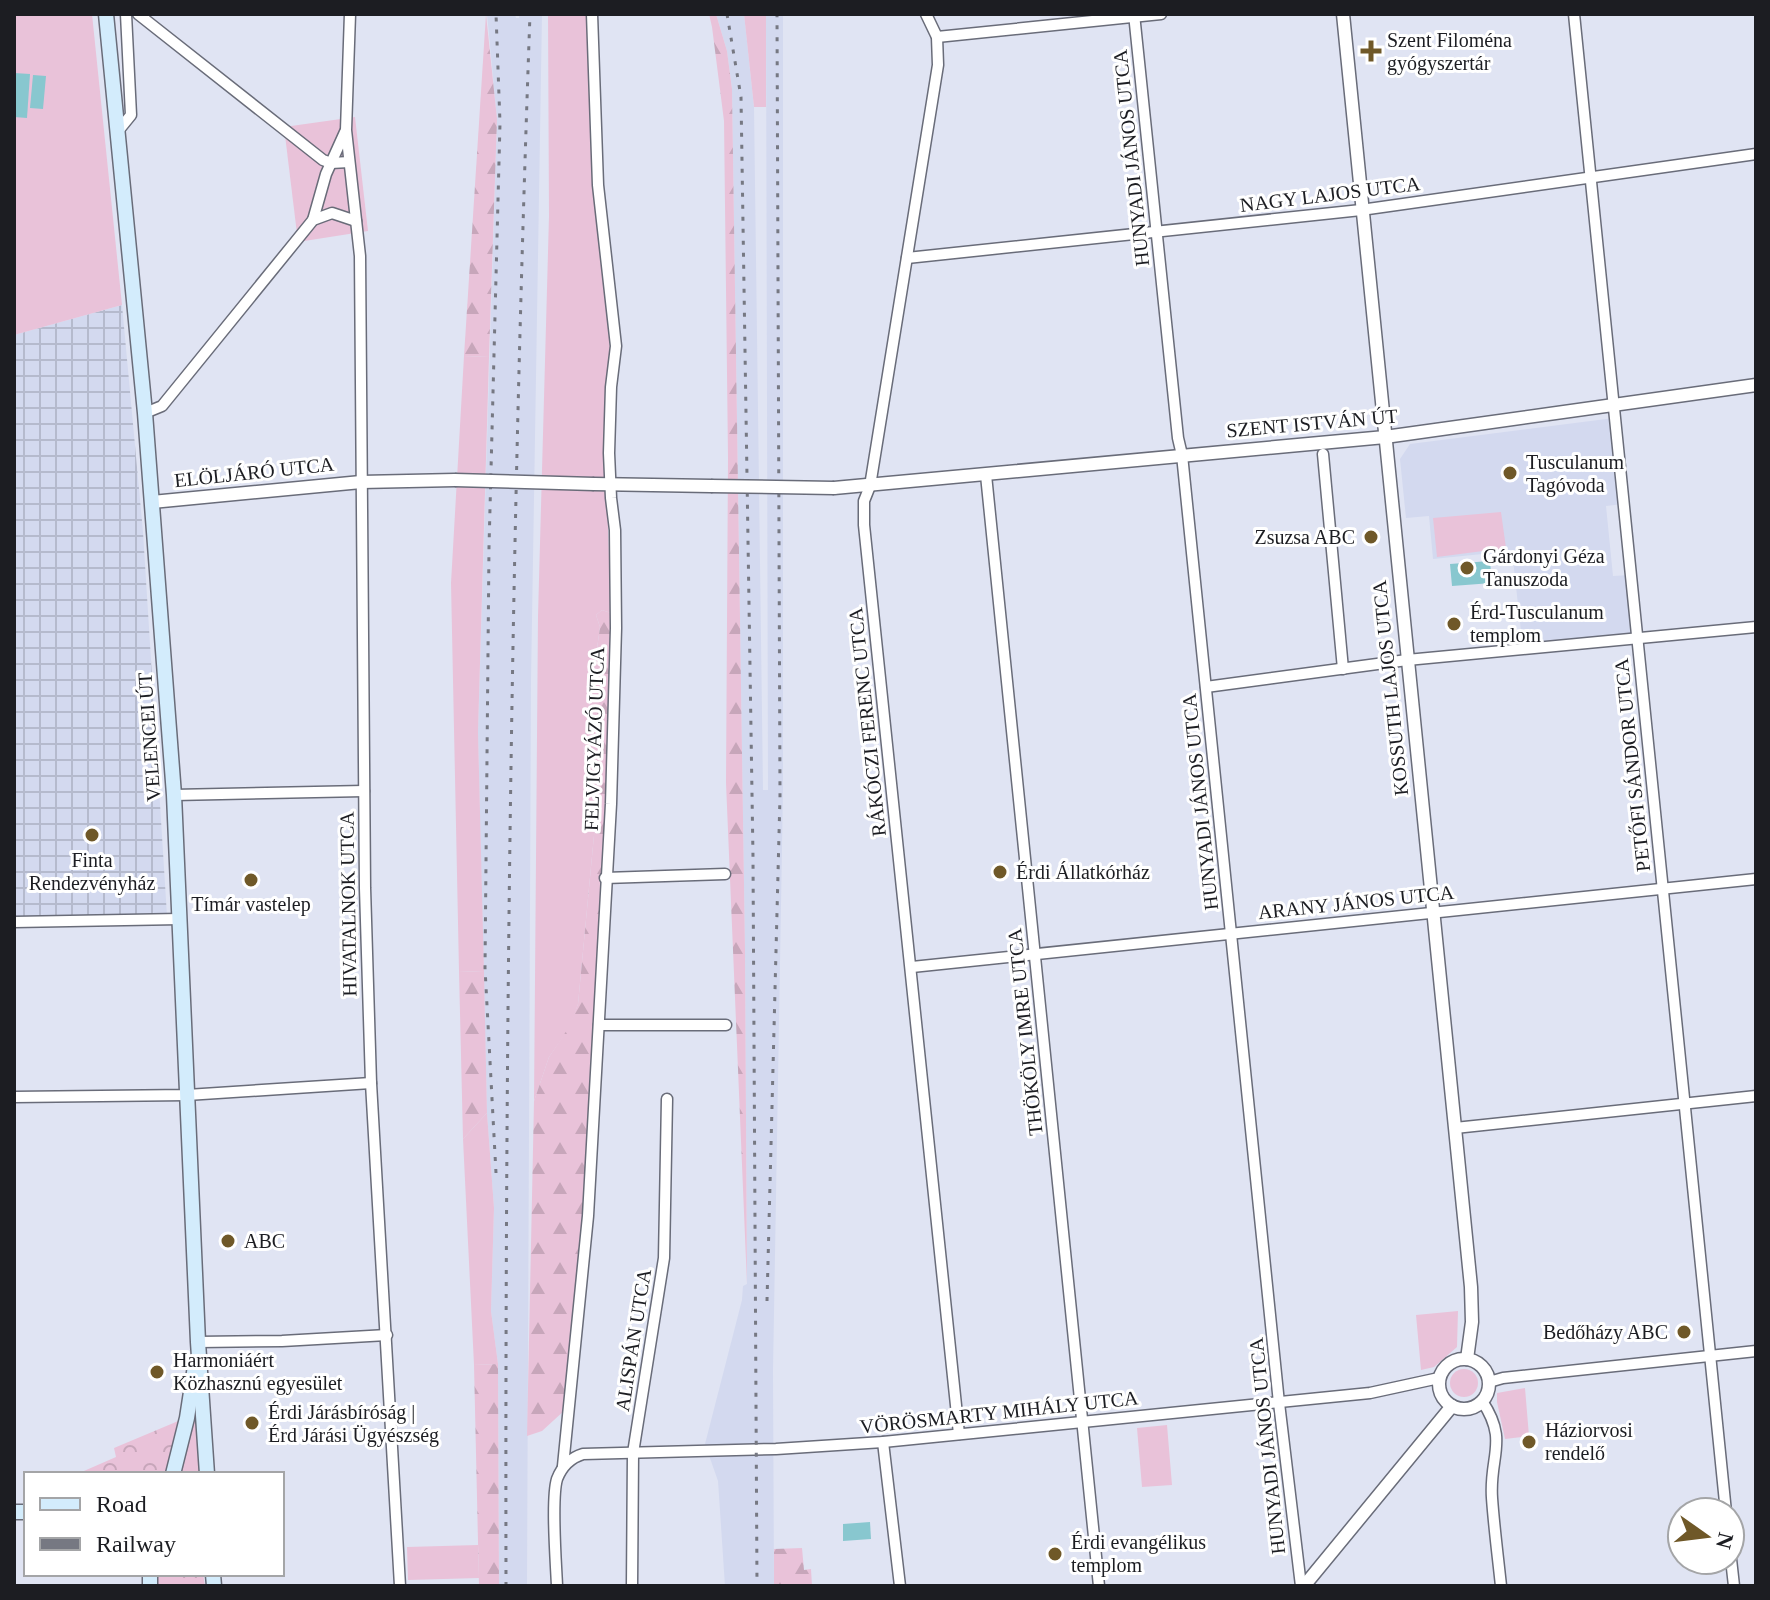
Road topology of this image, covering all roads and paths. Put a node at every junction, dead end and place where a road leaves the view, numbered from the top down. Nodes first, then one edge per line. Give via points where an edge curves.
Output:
1 (106, 14) edge
2 (126, 14) edge
3 (138, 14) edge
4 (350, 14) edge
5 (592, 14) edge
6 (926, 14) edge
7 (1161, 14) edge
8 (1343, 14) edge
9 (1574, 14) edge
10 (1134, 15) edge
11 (937, 37) junction
12 (346, 130) junction
13 (118, 131) junction
14 (1756, 154) edge
15 (349, 162) junction
16 (331, 163) junction
17 (1590, 178) junction
18 (1361, 210) junction
19 (313, 220) junction
20 (356, 221) junction
21 (1157, 231) junction
22 (907, 258) junction
23 (1756, 385) edge
24 (1613, 405) junction
25 (145, 413) junction
26 (1385, 437) junction
27 (1323, 454) dead end
28 (1182, 455) junction
29 (986, 475) junction
30 (361, 482) junction
31 (610, 484) junction
32 (870, 486) junction
33 (152, 502) junction
34 (1756, 627) edge
35 (1636, 639) junction
36 (1407, 660) junction
37 (1343, 669) junction
38 (1206, 687) junction
39 (364, 791) junction
40 (174, 795) junction
41 (725, 874) dead end
42 (605, 878) junction
43 (1756, 879) edge
44 (1663, 889) junction
45 (1433, 913) junction
46 (180, 919) junction
47 (14, 922) edge
48 (1232, 933) junction
49 (1035, 956) junction
50 (912, 967) junction
51 (599, 1025) junction
52 (726, 1025) dead end
53 (371, 1083) junction
54 (187, 1095) junction
55 (1756, 1096) edge
56 (14, 1097) edge
57 (667, 1099) dead end
58 (1685, 1103) junction
59 (1455, 1128) junction
60 (387, 1335) junction
61 (198, 1342) junction
62 (1756, 1351) edge
63 (1711, 1355) junction
64 (1467, 1359) junction
65 (1439, 1378) junction
66 (1489, 1382) junction
67 (1482, 1401) junction
68 (1279, 1403) junction
69 (1452, 1406) junction
70 (1083, 1422) junction
71 (959, 1434) junction
72 (883, 1442) junction
73 (633, 1453) junction
74 (563, 1466) junction
75 (172, 1472) edge
76 (207, 1472) edge
77 (1724, 1496) edge
78 (400, 1586) edge
79 (557, 1586) edge
80 (632, 1586) edge
81 (900, 1586) edge
82 (1099, 1586) edge
83 (1302, 1586) edge
84 (1501, 1586) edge

1 - 13 main road, VELENCEI ÚT
2 - 13 street, VELENCEI ÚT via 131,115
3 - 16 street
4 - 12 street, HIVATALNOK UTCA
5 - 31 street, FELVIGYÁZÓ UTCA via 598,185 616,346
6 - 11 street, RÁKÓCZI FERENC UTCA
7 - 10 street
8 - 18 street, KOSSUTH LAJOS UTCA
9 - 17 street, PETŐFI SÁNDOR UTCA
10 - 11 street
10 - 21 street, HUNYADI JÁNOS UTCA
11 - 22 street, RÁKÓCZI FERENC UTCA via 938,65
12 - 15 street, HIVATALNOK UTCA
12 - 16 street
13 - 25 main road, VELENCEI ÚT
14 - 17 street, NAGY LAJOS UTCA
15 - 16 street
15 - 20 street, HIVATALNOK UTCA
16 - 19 street
17 - 18 street, NAGY LAJOS UTCA
17 - 24 street, PETŐFI SÁNDOR UTCA
18 - 21 street, NAGY LAJOS UTCA
18 - 26 street, KOSSUTH LAJOS UTCA
19 - 20 street via 332,213
19 - 25 street via 162,406
20 - 30 street, HIVATALNOK UTCA
21 - 22 street, NAGY LAJOS UTCA
21 - 28 street, HUNYADI JÁNOS UTCA
22 - 32 street, RÁKÓCZI FERENC UTCA
23 - 24 street, SZENT ISTVÁN ÚT
24 - 26 street, SZENT ISTVÁN ÚT
24 - 35 street, PETŐFI SÁNDOR UTCA
25 - 33 main road, VELENCEI ÚT
26 - 28 street, SZENT ISTVÁN ÚT
26 - 36 street, KOSSUTH LAJOS UTCA
27 - 37 street
28 - 29 street, SZENT ISTVÁN ÚT
28 - 38 street, HUNYADI JÁNOS UTCA
29 - 32 street, SZENT ISTVÁN ÚT
29 - 49 street, THÖKÖLY IMRE UTCA
30 - 31 street, ELÖLJÁRÓ UTCA, bridge
30 - 33 street, ELÖLJÁRÓ UTCA
30 - 39 street, HIVATALNOK UTCA
31 - 32 street, SZENT ISTVÁN ÚT, bridge
31 - 42 street, FELVIGYÁZÓ UTCA via 616,628
32 - 50 street, RÁKÓCZI FERENC UTCA via 864,525
33 - 40 main road, VELENCEI ÚT
34 - 35 street
35 - 36 street
35 - 44 street, PETŐFI SÁNDOR UTCA
36 - 37 street
36 - 45 street, KOSSUTH LAJOS UTCA
37 - 38 street
38 - 48 street, HUNYADI JÁNOS UTCA
39 - 40 street
39 - 53 street, HIVATALNOK UTCA
40 - 46 main road, VELENCEI ÚT
41 - 42 street
42 - 51 street, FELVIGYÁZÓ UTCA
43 - 44 street, ARANY JÁNOS UTCA
44 - 45 street, ARANY JÁNOS UTCA
44 - 58 street, PETŐFI SÁNDOR UTCA
45 - 48 street, ARANY JÁNOS UTCA
45 - 59 street, KOSSUTH LAJOS UTCA
46 - 47 street
46 - 54 main road, VELENCEI ÚT
48 - 49 street, ARANY JÁNOS UTCA
48 - 68 street, HUNYADI JÁNOS UTCA
49 - 50 street, ARANY JÁNOS UTCA
49 - 70 street, THÖKÖLY IMRE UTCA
50 - 71 street, RÁKÓCZI FERENC UTCA
51 - 52 street
51 - 74 street, FELVIGYÁZÓ UTCA via 588,1216
53 - 54 street
53 - 60 street, HIVATALNOK UTCA
54 - 56 street
54 - 61 main road, VELENCEI ÚT
55 - 58 street
57 - 73 street, ALISPÁN UTCA via 664,1258
58 - 59 street
58 - 63 street, PETŐFI SÁNDOR UTCA
59 - 64 street, KOSSUTH LAJOS UTCA via 1471,1287
60 - 61 street
60 - 78 street, HIVATALNOK UTCA
61 - 75 main road via 187,1418
61 - 76 main road
62 - 63 street
63 - 66 street
63 - 77 street, PETŐFI SÁNDOR UTCA
64 - 65 street via 1452,1361
64 - 66 street via 1482,1366
65 - 68 street, VÖRÖSMARTY MIHÁLY UTCA via 1370,1393
65 - 69 street via 1441,1394
66 - 67 street
67 - 69 street via 1468,1409
67 - 84 street via 1498,1443 1492,1497
68 - 70 street, VÖRÖSMARTY MIHÁLY UTCA
68 - 83 street, HUNYADI JÁNOS UTCA
69 - 83 street
70 - 71 street, VÖRÖSMARTY MIHÁLY UTCA
70 - 82 street, THÖKÖLY IMRE UTCA
71 - 72 street, VÖRÖSMARTY MIHÁLY UTCA
72 - 73 street, VÖRÖSMARTY MIHÁLY UTCA
72 - 81 street
73 - 74 street, VÖRÖSMARTY MIHÁLY UTCA via 583,1454
73 - 80 street, ALISPÁN UTCA
74 - 79 street, FELVIGYÁZÓ UTCA via 555,1486

